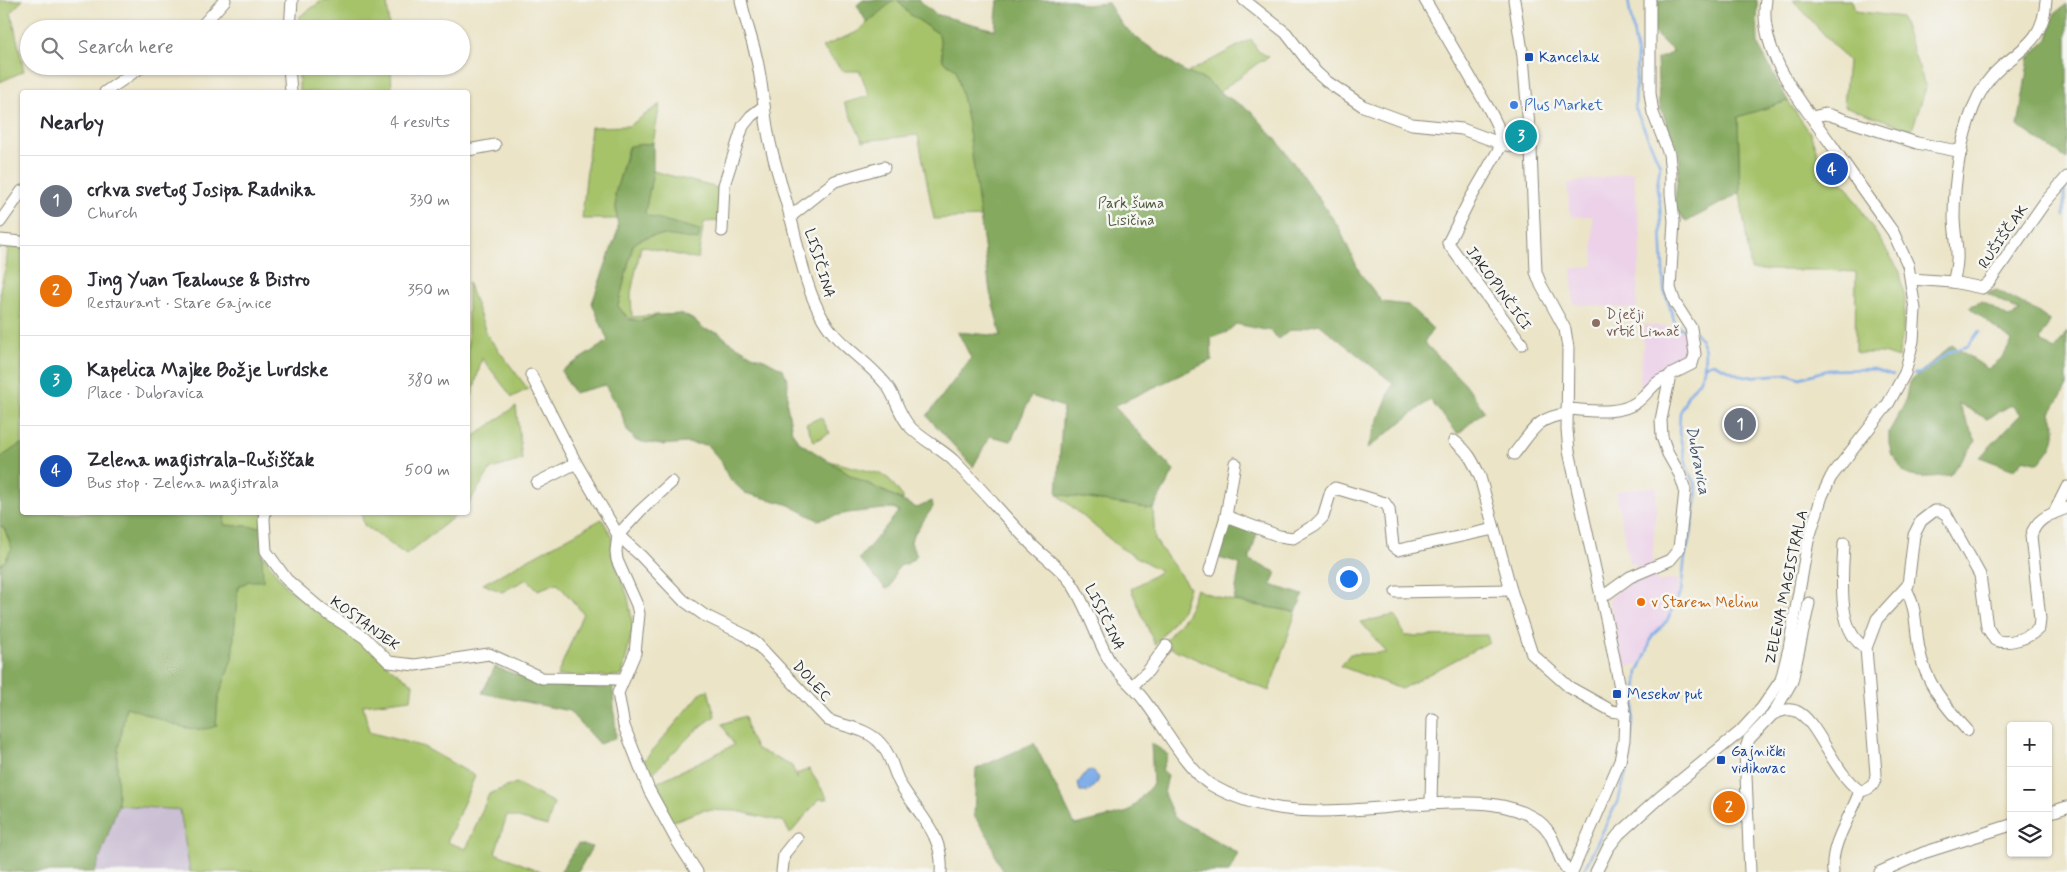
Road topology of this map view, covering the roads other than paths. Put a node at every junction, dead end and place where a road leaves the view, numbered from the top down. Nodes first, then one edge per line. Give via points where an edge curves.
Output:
1 (225, 0) edge
2 (292, 0) edge
3 (741, 0) edge
4 (1244, 0) edge
5 (1425, 0) edge
6 (1514, 0) edge
7 (1650, 0) edge
8 (1766, 0) edge
9 (2046, 0) edge
10 (207, 20) edge
11 (291, 20) edge
12 (130, 75) edge
13 (290, 75) edge
14 (108, 90) edge
15 (291, 90) edge
16 (764, 106) junction
17 (1812, 117) junction
18 (1502, 144) junction
19 (495, 145) dead end
20 (470, 150) edge
21 (1532, 150) junction
22 (1962, 152) junction
23 (884, 167) dead end
24 (2067, 177) edge
25 (20, 194) edge
26 (790, 217) junction
27 (0, 222) edge
28 (722, 231) dead end
29 (0, 240) edge
30 (20, 242) edge
31 (1911, 279) junction
32 (1953, 282) junction
33 (1522, 344) dead end
34 (531, 375) dead end
35 (1668, 378) junction
36 (1567, 412) junction
37 (1454, 441) dead end
38 (1514, 454) dead end
39 (1235, 462) dead end
40 (576, 463) junction
41 (672, 482) dead end
42 (537, 483) dead end
43 (2067, 487) edge
44 (2067, 508) edge
45 (2054, 513) junction
46 (265, 515) edge
47 (1226, 516) junction
48 (1494, 529) junction
49 (618, 535) junction
50 (1844, 543) dead end
51 (1210, 570) dead end
52 (1906, 589) junction
53 (1511, 590) junction
54 (1396, 592) dead end
55 (1601, 598) junction
56 (1809, 603) dead end
57 (1166, 646) dead end
58 (1866, 648) junction
59 (624, 679) junction
60 (1132, 686) junction
61 (1625, 714) junction
62 (1773, 714) junction
63 (1433, 719) dead end
64 (1967, 730) dead end
65 (1860, 791) junction
66 (1432, 803) junction
67 (2067, 807) edge
68 (2051, 812) edge
69 (2007, 826) edge
70 (797, 838) dead end
71 (697, 872) edge
72 (782, 872) edge
73 (941, 872) edge
74 (1571, 872) edge
75 (1596, 872) edge
76 (1750, 872) edge
77 (1833, 872) edge
78 (1880, 872) edge

1 - 10 street
2 - 11 street
3 - 16 street, LISIČINA via 759,67
4 - 18 street via 1286,33 1326,81 1363,106 1412,124 1462,129
5 - 18 street via 1490,111
6 - 21 street
7 - 35 street via 1650,93 1653,113 1669,154 1671,173 1674,221 1670,288 1692,333 1695,354 1694,361
8 - 17 street, ZELENA MAGISTRALA via 1767,30 1772,48 1789,84
9 - 22 street, RUŠIŠČAK via 2045,16 2027,47 1986,83 1979,95
12 - 14 street
13 - 15 street
16 - 26 street, LISIČINA
16 - 28 street via 742,126 724,185
17 - 22 street via 1830,115 1917,143
17 - 31 street, ZELENA MAGISTRALA via 1893,232
18 - 21 street
18 - 33 street, JAKOPINČIĆI via 1448,243
19 - 20 street
21 - 36 street via 1536,272 1565,330 1568,348
22 - 32 street, RUŠIŠČAK via 1955,198 1958,255
23 - 26 street, LISIČINA via 836,181
24 - 32 street, RUŠIŠČAK via 2045,202 1990,282 1982,288
25 - 27 street
26 - 60 street, LISIČINA via 808,284 821,316 834,334 888,388 908,426 954,462 1071,582 1111,664
29 - 30 street
31 - 32 street, RUŠIŠČAK
31 - 75 street, ZELENA MAGISTRALA via 1915,309 1913,341 1905,373 1888,404 1831,477 1822,496 1808,541 1790,648 1780,680 1762,708 1740,732 1619,834
34 - 40 street, DOLEC
35 - 36 street via 1660,380 1637,402 1624,409
35 - 55 street via 1661,420 1662,437 1685,490 1679,549 1670,560 1630,577
36 - 38 street via 1543,420
36 - 55 street via 1569,451
37 - 48 street via 1472,459
39 - 47 street
40 - 42 street
40 - 49 street, DOLEC
41 - 49 street
43 - 45 street
44 - 45 street
45 - 52 street via 2036,524 2031,536 2040,619 2036,632 2007,642 1992,637 1987,627 1980,575 1951,521 1940,511 1925,516 1916,528
46 - 59 street, KOSTANJEK via 266,551 287,580 322,610 364,637 389,662 415,665 489,654 542,678
47 - 48 street via 1293,538 1315,525 1323,516 1331,490 1335,488 1385,503 1392,546 1398,550
47 - 51 street
48 - 53 street
49 - 59 street via 617,560 639,614 635,653
49 - 73 street, DOLEC via 683,600 757,644 828,720 860,729 880,742 902,788 933,831 941,853
50 - 58 street via 1843,593 1847,623 1856,641
52 - 58 street via 1878,619
52 - 64 street via 1914,604 1918,648 1930,680 1937,695
53 - 54 street
53 - 61 street via 1532,654 1570,687 1612,711
55 - 61 street
56 - 62 street via 1792,681
57 - 60 street
58 - 65 street via 1876,774 1869,789
59 - 71 street via 618,692 624,726 649,790
60 - 66 street, LISIČINA via 1203,779 1236,796 1278,809 1300,811
61 - 74 street via 1620,761
62 - 65 street via 1790,710 1803,715 1836,766
62 - 76 street via 1749,739 1745,751
63 - 66 street
65 - 77 street via 1837,843
66 - 74 street, LISIČINA via 1476,802 1524,813 1546,828 1564,866
67 - 68 street
69 - 78 street via 1923,853
70 - 72 street via 784,854

